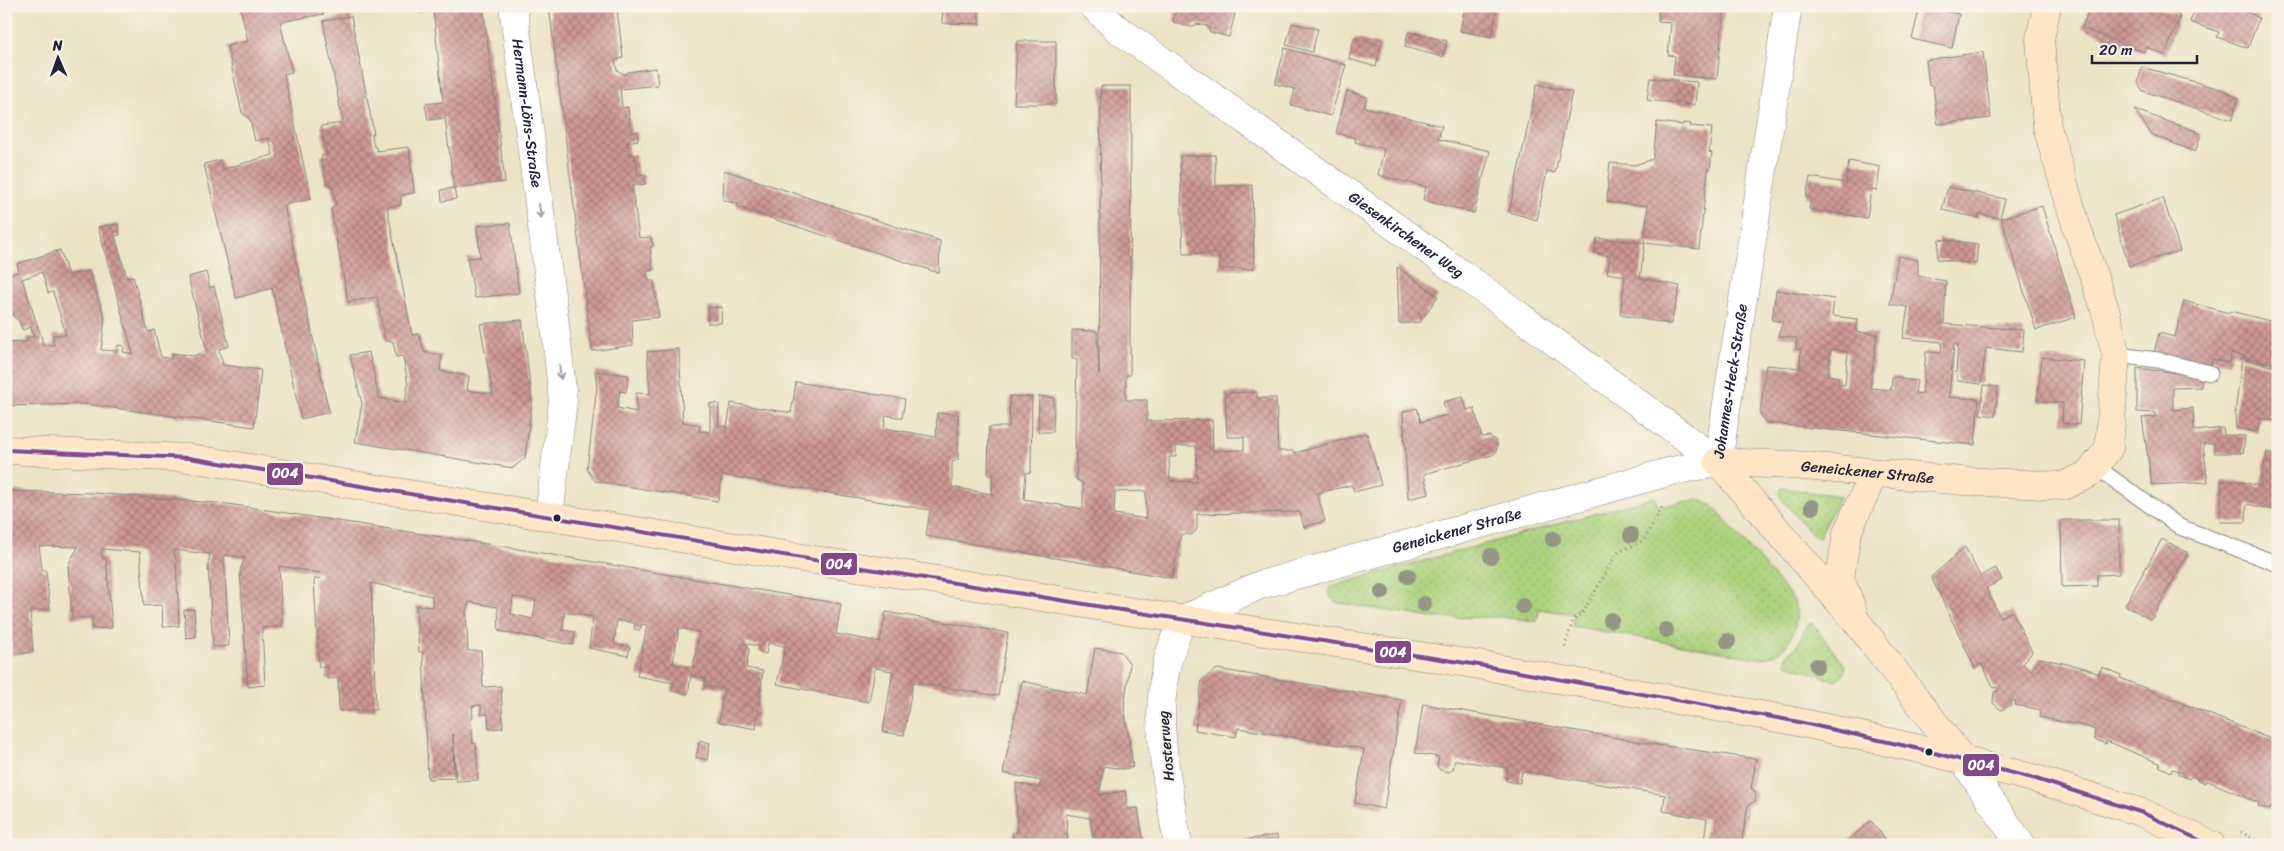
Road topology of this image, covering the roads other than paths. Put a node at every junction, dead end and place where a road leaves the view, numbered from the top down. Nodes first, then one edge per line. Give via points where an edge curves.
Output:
1 (513, 6) edge
2 (1093, 6) edge
3 (1788, 6) edge
4 (2047, 6) edge
5 (2116, 355) junction
6 (2210, 373) dead end
7 (6, 450) edge
8 (1718, 462) junction
9 (2095, 466) junction
10 (1874, 473) junction
11 (549, 516) junction
12 (2278, 564) edge
13 (1182, 620) junction
14 (1858, 622) junction
15 (1963, 760) junction
16 (1178, 845) edge
17 (2021, 845) edge
18 (2211, 845) edge

1 -> 11 street, Hermann-Löns-Straße via 563,401
2 - 8 street, Giesenkirchener Weg via 1116,28 1499,300
3 - 8 street, Johannes-Heck-Straße
4 - 5 main road, Geneickener Straße via 2040,39 2047,127 2105,310
5 - 6 lane via 2166,362
5 - 9 main road, Geneickener Straße via 2109,448
7 - 11 main road via 189,458
8 - 10 main road, Geneickener Straße
8 - 13 street, Geneickener Straße via 1260,585
8 - 14 main road, Johannes-Heck-Straße
9 - 10 main road, Geneickener Straße via 2090,474 2063,486
9 - 12 lane via 2180,526
10 - 14 main road via 1847,534 1840,578
11 - 13 main road
13 - 15 main road via 1470,664 1794,721
13 - 16 street, Hosterweg via 1166,668 1162,722
14 - 15 main road, Johannes-Heck-Straße
15 - 17 street
15 - 18 main road via 2143,812

